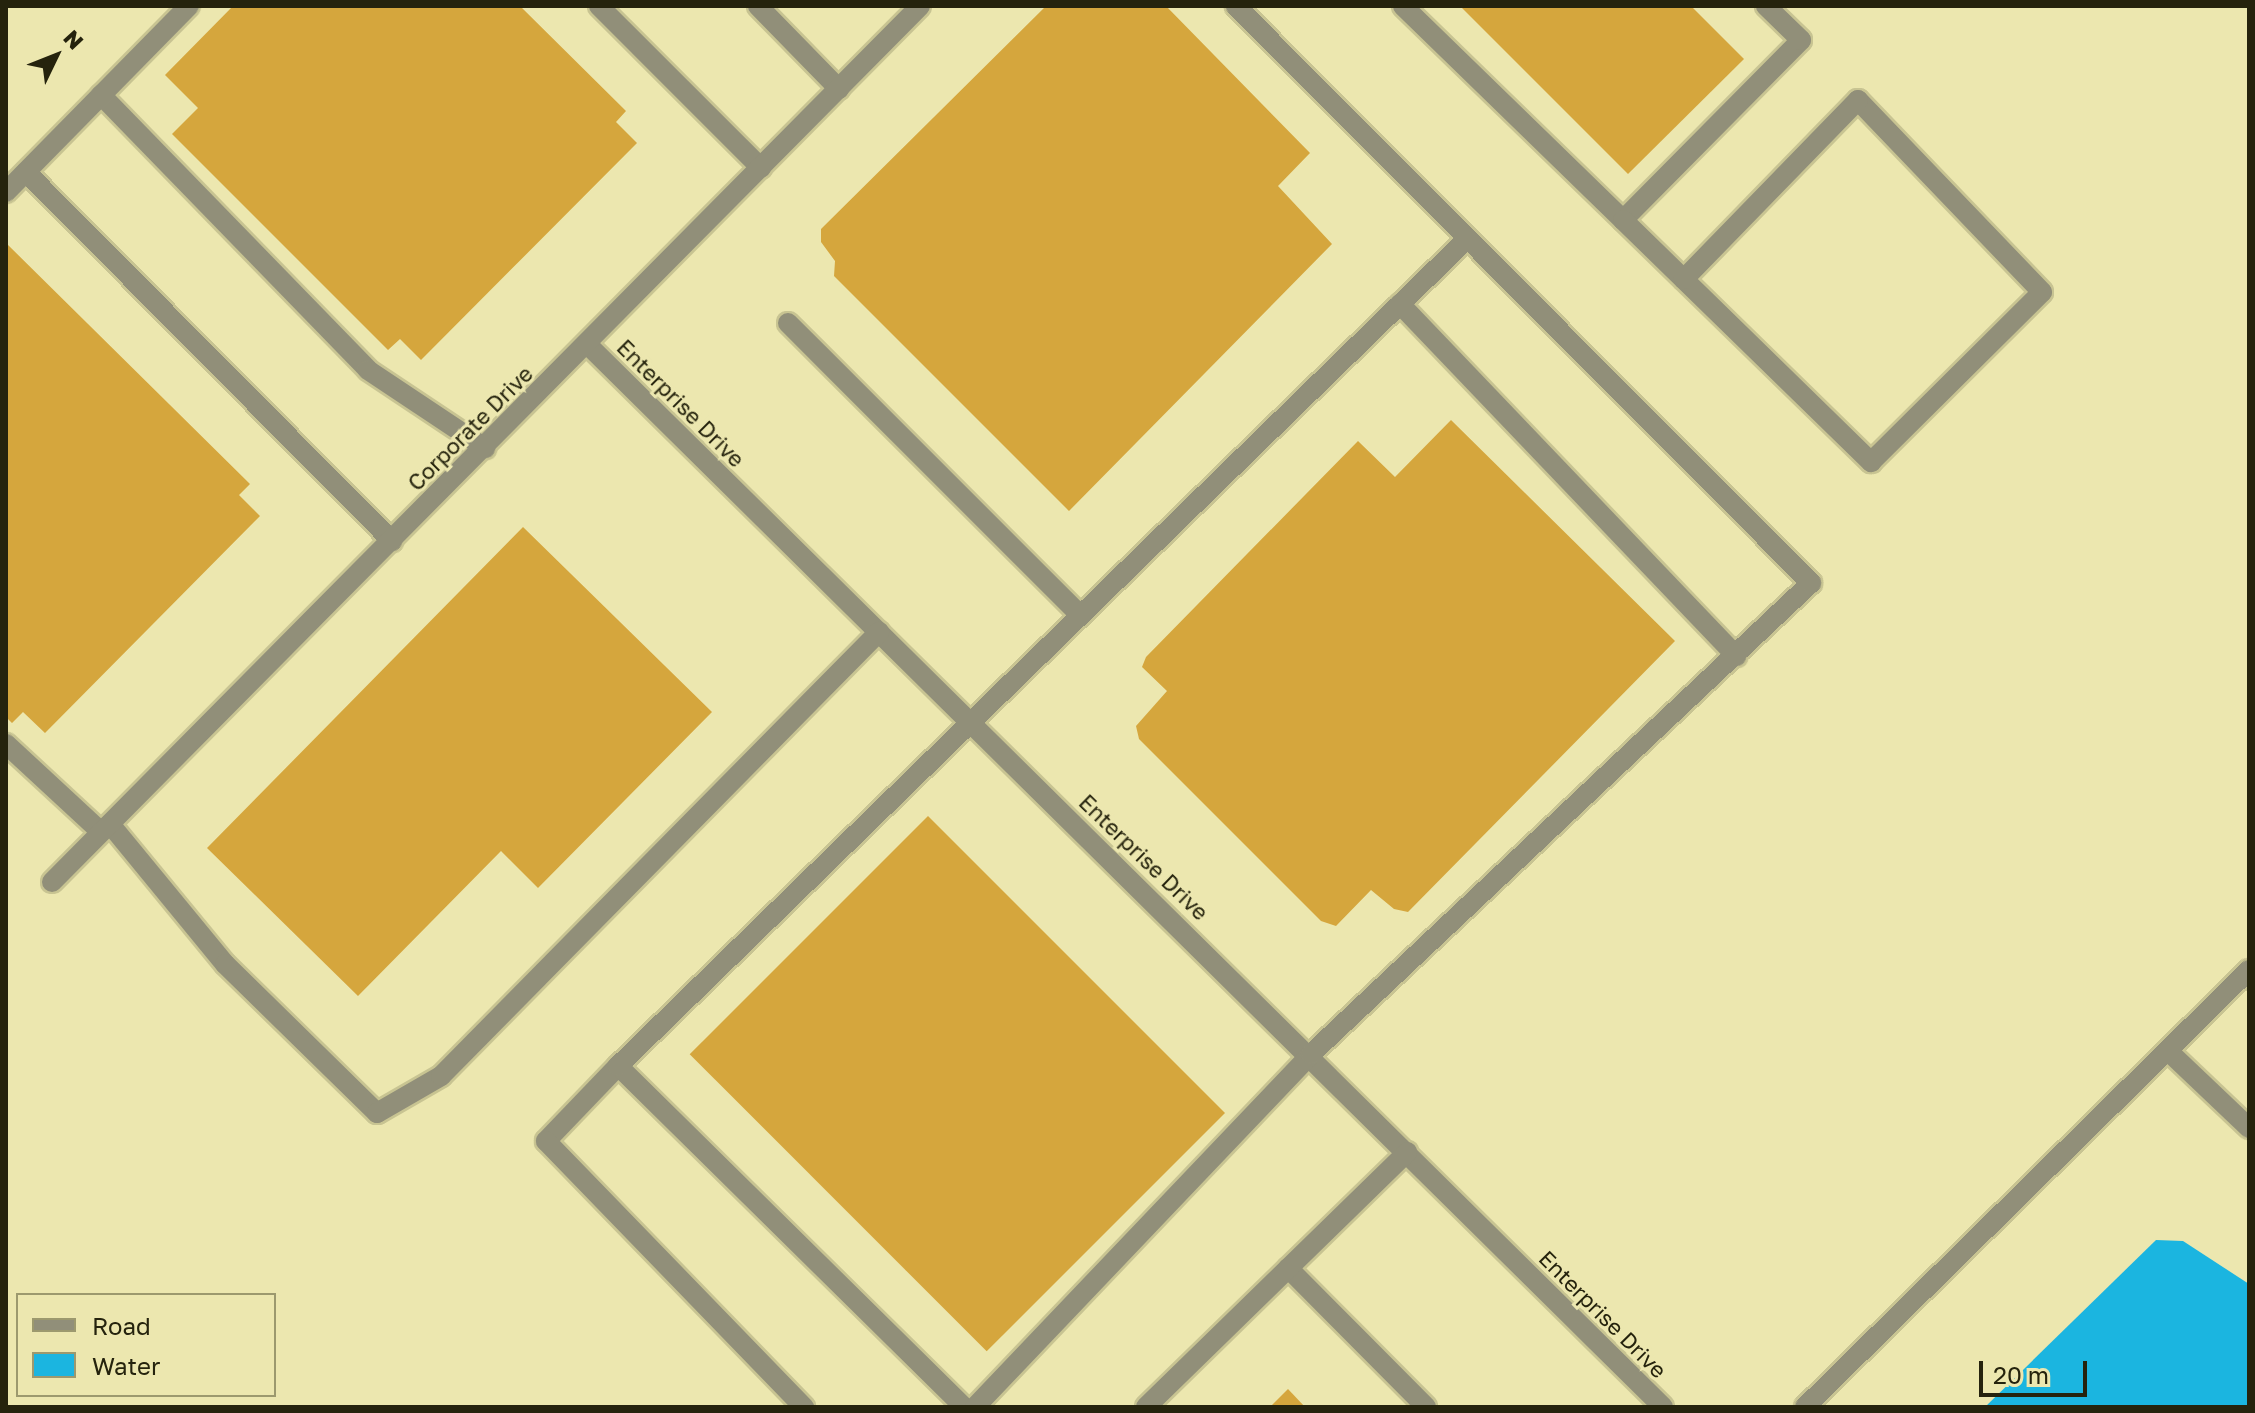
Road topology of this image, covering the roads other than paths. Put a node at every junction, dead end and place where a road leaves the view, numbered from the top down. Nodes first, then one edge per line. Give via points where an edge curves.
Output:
1 (189, 6) edge
2 (599, 6) edge
3 (758, 6) edge
4 (920, 6) edge
5 (1236, 6) edge
6 (1403, 6) edge
7 (1766, 6) edge
8 (839, 89) junction
9 (101, 95) junction
10 (761, 168) junction
11 (26, 172) junction
12 (6, 192) edge
13 (1623, 220) junction
14 (1466, 240) junction
15 (1684, 279) junction
16 (1400, 304) junction
17 (788, 323) dead end
18 (588, 345) junction
19 (485, 448) junction
20 (392, 541) junction
21 (1080, 615) junction
22 (879, 632) junction
23 (1736, 656) junction
24 (969, 720) junction
25 (6, 744) edge
26 (105, 828) junction
27 (52, 882) dead end
28 (2249, 970) edge
29 (2168, 1051) junction
30 (1311, 1054) junction
31 (618, 1066) junction
32 (2249, 1128) edge
33 (1407, 1152) junction
34 (1288, 1268) junction
35 (804, 1407) edge
36 (964, 1407) edge
37 (975, 1407) edge
38 (1146, 1407) edge
39 (1426, 1407) edge
40 (1663, 1407) edge
41 (1805, 1407) edge

1 - 9 street
2 - 10 street
3 - 8 street
4 - 8 street, Corporate Drive
5 - 14 street
6 - 13 street
7 - 13 street via 1801,40
8 - 10 street, Corporate Drive
9 - 11 street
9 - 19 street via 368,370
10 - 18 street, Corporate Drive
11 - 12 street
11 - 20 street
13 - 15 street
14 - 16 street
14 - 23 street via 1811,583
15 - 15 street via 1871,462 2042,292 1858,100
16 - 21 street
16 - 23 street
17 - 21 street
18 - 19 street, Corporate Drive
18 - 22 street, Enterprise Drive
19 - 20 street, Corporate Drive
20 - 26 street, Corporate Drive
21 - 24 street
22 - 24 street, Enterprise Drive
22 - 26 street via 441,1076 377,1113 225,964
23 - 30 street
24 - 30 street, Enterprise Drive
24 - 31 street
25 - 26 street
26 - 27 street, Corporate Drive
28 - 29 street
29 - 32 street
29 - 41 street
30 - 33 street, Enterprise Drive
30 - 37 street
31 - 35 street via 546,1141
31 - 36 street
33 - 34 street
33 - 40 street, Enterprise Drive
34 - 38 street
34 - 39 street

